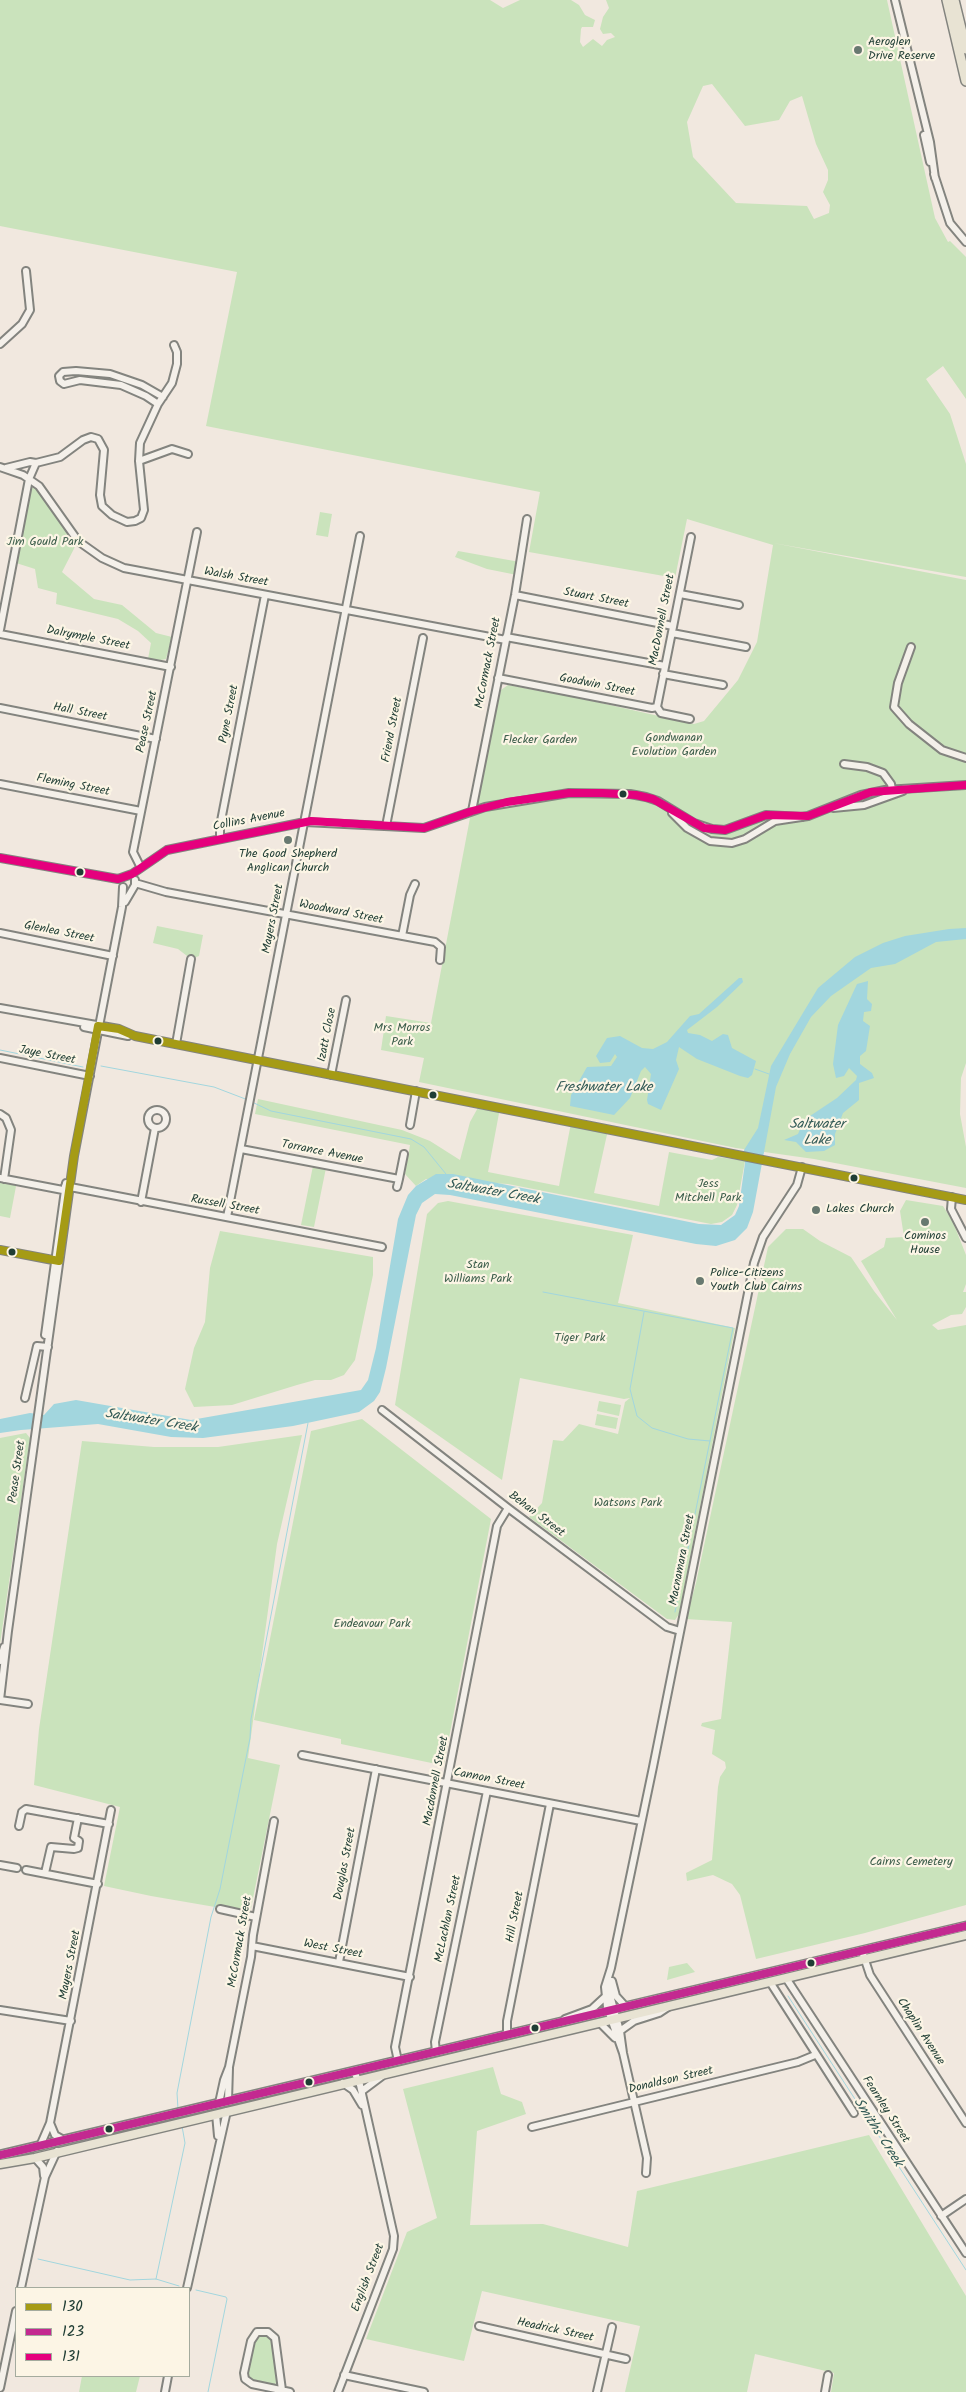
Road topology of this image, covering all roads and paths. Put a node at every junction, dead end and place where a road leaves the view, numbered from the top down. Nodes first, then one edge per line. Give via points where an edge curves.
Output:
1 (895, 0) edge
2 (946, 0) edge
3 (954, 0) edge
4 (966, 49) edge
5 (966, 81) edge
6 (966, 242) edge
7 (26, 271) dead end
8 (0, 344) edge
9 (174, 345) dead end
10 (163, 397) junction
11 (158, 404) junction
12 (188, 454) dead end
13 (139, 461) junction
14 (36, 463) junction
15 (3, 468) edge
16 (29, 479) junction
17 (527, 519) dead end
18 (197, 532) dead end
19 (360, 536) dead end
20 (691, 537) dead end
21 (187, 580) junction
22 (680, 594) junction
23 (265, 595) junction
24 (514, 595) junction
25 (739, 605) dead end
26 (344, 610) junction
27 (0, 630) edge
28 (673, 630) junction
29 (0, 634) edge
30 (423, 638) dead end
31 (506, 638) junction
32 (746, 647) dead end
33 (911, 647) dead end
34 (665, 666) junction
35 (171, 667) junction
36 (664, 674) junction
37 (498, 678) junction
38 (723, 685) dead end
39 (657, 707) junction
40 (0, 708) edge
41 (690, 719) dead end
42 (156, 739) junction
43 (966, 758) edge
44 (844, 764) dead end
45 (0, 784) edge
46 (966, 787) edge
47 (910, 788) junction
48 (892, 789) junction
49 (662, 804) junction
50 (822, 810) junction
51 (142, 811) junction
52 (472, 811) junction
53 (803, 817) junction
54 (305, 822) junction
55 (694, 823) junction
56 (386, 826) junction
57 (690, 830) junction
58 (220, 839) junction
59 (0, 858) edge
60 (140, 866) junction
61 (126, 877) junction
62 (104, 878) junction
63 (135, 882) junction
64 (415, 884) dead end
65 (123, 886) junction
66 (130, 889) junction
67 (122, 907) junction
68 (287, 914) junction
69 (0, 933) edge
70 (402, 936) junction
71 (113, 956) junction
72 (191, 959) dead end
73 (440, 960) dead end
74 (346, 1000) dead end
75 (0, 1008) edge
76 (100, 1028) junction
77 (176, 1044) junction
78 (0, 1058) edge
79 (258, 1059) junction
80 (331, 1075) junction
81 (90, 1076) junction
82 (416, 1091) junction
83 (0, 1114) edge
84 (410, 1124) dead end
85 (155, 1128) dead end
86 (241, 1149) junction
87 (404, 1154) dead end
88 (802, 1167) junction
89 (2, 1178) edge
90 (399, 1179) junction
91 (397, 1187) dead end
92 (67, 1189) junction
93 (952, 1197) junction
94 (966, 1200) edge
95 (141, 1202) junction
96 (227, 1217) junction
97 (966, 1238) edge
98 (382, 1247) dead end
99 (0, 1250) edge
100 (57, 1260) junction
101 (46, 1346) junction
102 (25, 1398) dead end
103 (382, 1410) dead end
104 (508, 1508) junction
105 (8, 1631) junction
106 (680, 1631) junction
107 (0, 1661) edge
108 (0, 1700) edge
109 (28, 1704) dead end
110 (302, 1755) dead end
111 (376, 1769) junction
112 (448, 1784) junction
113 (487, 1791) junction
114 (550, 1804) junction
115 (111, 1810) dead end
116 (78, 1818) junction
117 (274, 1821) dead end
118 (641, 1821) junction
119 (109, 1824) junction
120 (19, 1826) dead end
121 (0, 1865) edge
122 (17, 1868) dead end
123 (26, 1870) dead end
124 (45, 1873) junction
125 (98, 1884) junction
126 (220, 1909) dead end
127 (256, 1917) junction
128 (966, 1926) edge
129 (966, 1935) edge
130 (252, 1946) junction
131 (862, 1951) junction
132 (864, 1960) junction
133 (339, 1962) junction
134 (611, 1968) junction
135 (410, 1977) junction
136 (611, 1977) junction
137 (786, 1978) junction
138 (770, 1982) junction
139 (605, 1997) junction
140 (669, 2006) junction
141 (626, 2007) junction
142 (0, 2010) edge
143 (612, 2011) junction
144 (614, 2020) junction
145 (71, 2021) junction
146 (557, 2023) junction
147 (600, 2023) junction
148 (620, 2031) junction
149 (507, 2035) junction
150 (619, 2043) junction
151 (436, 2052) junction
152 (623, 2053) junction
153 (815, 2055) junction
154 (398, 2061) junction
155 (229, 2067) junction
156 (354, 2071) junction
157 (387, 2073) junction
158 (357, 2080) junction
159 (343, 2083) junction
160 (362, 2091) junction
161 (228, 2102) junction
162 (634, 2102) junction
163 (219, 2104) junction
164 (363, 2107) junction
165 (227, 2111) junction
166 (854, 2113) dead end
167 (216, 2114) junction
168 (50, 2123) junction
169 (966, 2123) edge
170 (532, 2127) dead end
171 (64, 2140) junction
172 (218, 2145) junction
173 (40, 2146) junction
174 (57, 2151) junction
175 (0, 2155) edge
176 (35, 2158) junction
177 (0, 2164) edge
178 (646, 2173) dead end
179 (45, 2177) junction
180 (966, 2199) edge
181 (941, 2216) junction
182 (966, 2253) edge
183 (21, 2287) edge
184 (186, 2287) edge
185 (15, 2316) edge
186 (479, 2326) dead end
187 (612, 2327) dead end
188 (606, 2354) junction
189 (626, 2359) dead end
190 (828, 2374) dead end
191 (344, 2375) junction
192 (168, 2377) edge
193 (0, 2388) edge
194 (282, 2390) junction
195 (401, 2390) edge
196 (165, 2392) edge
197 (290, 2392) edge
198 (338, 2392) edge
199 (424, 2392) edge
200 (597, 2392) edge
201 (825, 2392) edge

1 - 6 street via 935,178 950,223
2 - 5 highway
3 - 4 highway
7 - 8 street via 30,310 22,324
9 - 10 street via 177,364 172,383
10 - 11 street
10 - 11 street via 142,385 110,374 76,371 63,372 59,376 64,384 80,380 122,385
11 - 13 street via 141,438
12 - 13 street via 172,449
13 - 14 street via 144,510 138,520 131,522 112,514 101,503 104,450 98,439 83,440 63,455
14 - 15 street
14 - 16 street
15 - 16 street, Walsh Street
16 - 21 street, Walsh Street via 38,486 78,541 102,558 124,568
16 - 27 street
17 - 24 street, McCormack Street
18 - 21 street, Pease Street
19 - 26 street, Mayers Street
20 - 22 street, MacDonnell Street
21 - 23 street, Walsh Street
21 - 35 street, Pease Street
22 - 25 street
22 - 28 street, MacDonnell Street
23 - 26 street, Walsh Street
23 - 58 street, Pyne Street
24 - 28 street, Stuart Street
24 - 31 street, McCormack Street
26 - 31 street, Walsh Street
26 - 54 street, Mayers Street
28 - 32 street, Stuart Street
28 - 34 street, MacDonnell Street
29 - 35 street, Dalrymple Street
30 - 56 street, Friend Street
31 - 34 street, Walsh Street
31 - 37 street, McCormack Street
33 - 43 street via 898,683 894,707 909,724 942,750
34 - 36 street, MacDonnell Street
35 - 42 street, Pease Street
36 - 38 street
36 - 39 street, MacDonnell Street
37 - 39 street, Goodwin Street
37 - 52 street, McCormack Street
39 - 41 street, Goodwin Street via 661,712
40 - 42 street, Hall Street
42 - 51 street, Pease Street
44 - 48 street via 883,773
45 - 51 street, Fleming Street
46 - 47 street, Collins Avenue
47 - 48 street, Collins Avenue
47 - 50 street, Collins Avenue via 868,804
48 - 50 street, Collins Avenue via 861,794
49 - 52 street, Collins Avenue via 640,796 569,794 507,802
49 - 55 street, Collins Avenue
49 - 57 street, Collins Avenue
50 - 53 street, Collins Avenue
51 - 60 street, Pease Street via 133,852
52 - 56 street, Collins Avenue via 430,827
53 - 55 street, Collins Avenue via 766,815 725,830 712,830
53 - 57 street, Collins Avenue via 775,821 732,843 710,840
54 - 56 street, Collins Avenue
54 - 58 street, Collins Avenue
54 - 68 street, Mayers Street
55 - 57 street
58 - 60 street, Collins Avenue via 167,850
59 - 62 street
60 - 61 street, Collins Avenue
60 - 63 street
61 - 62 street
61 - 63 street, Woodward Street
61 - 65 street, Pease Street
62 - 65 street
63 - 66 street, Pease Street
63 - 68 street, Woodward Street via 166,892
64 - 70 street
65 - 66 street
65 - 67 street, Pease Street
66 - 67 street, Pease Street
67 - 71 street, Pease Street
68 - 70 street, Woodward Street
68 - 79 street, Mayers Street
69 - 71 street, Glenlea Street
70 - 73 street, Woodward Street via 439,944 442,950
71 - 76 street, Pease Street
72 - 77 street
74 - 80 street, Izatt Close
75 - 76 street
76 - 77 street
76 - 81 street, Pease Street
77 - 79 street
78 - 81 street, Jaye Street
79 - 80 street
79 - 86 street, Mayers Street
80 - 82 street
81 - 92 street, Pease Street
82 - 84 street
82 - 88 street
83 - 89 street via 6,1118 11,1130
85 - 95 street
86 - 90 street, Torrance Avenue
86 - 96 street, Mayers Street
87 - 90 street
88 - 93 street
88 - 106 street, Macnamara Street via 797,1184 766,1231 756,1258
89 - 92 street, Russell Street
90 - 91 street
92 - 95 street, Russell Street
92 - 100 street, Pease Street
93 - 94 street
93 - 97 street via 951,1209
95 - 96 street, Russell Street
96 - 98 street, Russell Street
99 - 100 street
100 - 101 street, Pease Street
101 - 102 street, Pease Street via 37,1346
101 - 105 street, Pease Street
103 - 104 street, Behan Street
104 - 106 street, Behan Street via 667,1627
104 - 112 street, Macdonnell Street via 497,1526
105 - 107 street, Pease Street
105 - 108 street, Pease Street
106 - 118 street, Macnamara Street
108 - 109 street
110 - 111 street, Cannon Street
111 - 112 street, Cannon Street
111 - 133 street, Douglas Street
112 - 113 street, Cannon Street
112 - 135 street, Macdonnell Street
113 - 114 street, Cannon Street
113 - 151 street, McLachlan Street via 435,2042
114 - 118 street, Cannon Street
114 - 149 street, Hill Street
115 - 119 street, Mayers Street
116 - 119 street
116 - 120 street via 26,1809 22,1812
116 - 124 street via 74,1838 79,1842 78,1848 51,1847
117 - 127 street, McCormack Street
118 - 134 street, Macnamara Street
119 - 125 street, Mayers Street
121 - 122 street
123 - 124 street
124 - 125 street
125 - 145 street, Mayers Street
126 - 127 street
127 - 130 street, McCormack Street
128 - 131 main road
129 - 132 main road
130 - 133 street, West Street
130 - 155 street, McCormack Street
131 - 132 street, Chaplin Avenue
131 - 141 main road
132 - 137 main road
132 - 169 street, Chaplin Avenue via 870,1975
133 - 135 street, West Street
134 - 136 street, Macnamara Street
134 - 139 street, Macnamara Street
135 - 154 street, Macdonnell Street via 395,2047
136 - 141 street via 616,1996
136 - 143 street, Macnamara Street
137 - 138 main road
137 - 181 street, Fearnley Street
138 - 140 main road
138 - 153 street
139 - 143 street, Macnamara Street
139 - 146 street via 588,2011
140 - 144 main road
140 - 148 street via 634,2021
141 - 143 main road
142 - 145 street
143 - 144 street, Macnamara Street
143 - 146 main road
144 - 147 main road
144 - 148 street
144 - 150 street
145 - 168 street, Mayers Street
146 - 149 main road
147 - 150 street
147 - 157 main road
148 - 152 street
149 - 151 main road
150 - 152 street
151 - 154 main road
152 - 162 street
153 - 162 street, Donaldson Street via 798,2062
153 - 166 street
154 - 156 main road
155 - 161 street, McCormack Street
155 - 163 street, McCormack Street
156 - 158 street, English Street
156 - 161 main road
157 - 158 main road
157 - 160 street
158 - 159 main road
158 - 160 street, English Street
158 - 164 street, English Street
159 - 164 street via 353,2090
159 - 165 main road
160 - 164 street, English Street
161 - 163 main road
161 - 165 main road, McCormack Street
162 - 170 street, Donaldson Street
162 - 178 street via 647,2158
163 - 167 main road, McCormack Street
163 - 171 main road
164 - 191 street, English Street via 394,2230 394,2244
165 - 167 main road
165 - 172 street, McCormack Street
167 - 172 street, McCormack Street
167 - 174 main road
168 - 171 street via 55,2135
168 - 173 street, Mayers Street
171 - 173 main road
172 - 184 street, McCormack Street
173 - 175 main road
174 - 176 main road
174 - 179 street
176 - 177 main road
176 - 179 street via 43,2167
179 - 183 street
180 - 181 street
181 - 182 street, Fearnley Street
185 - 193 street
186 - 188 street, Headrick Street
187 - 188 street
188 - 189 street, Headrick Street
188 - 200 street
190 - 201 street
191 - 195 street
191 - 198 street, English Street
192 - 196 street
194 - 194 street via 252,2384 245,2379 250,2340 257,2332 268,2332 275,2338
194 - 197 street
195 - 199 street

